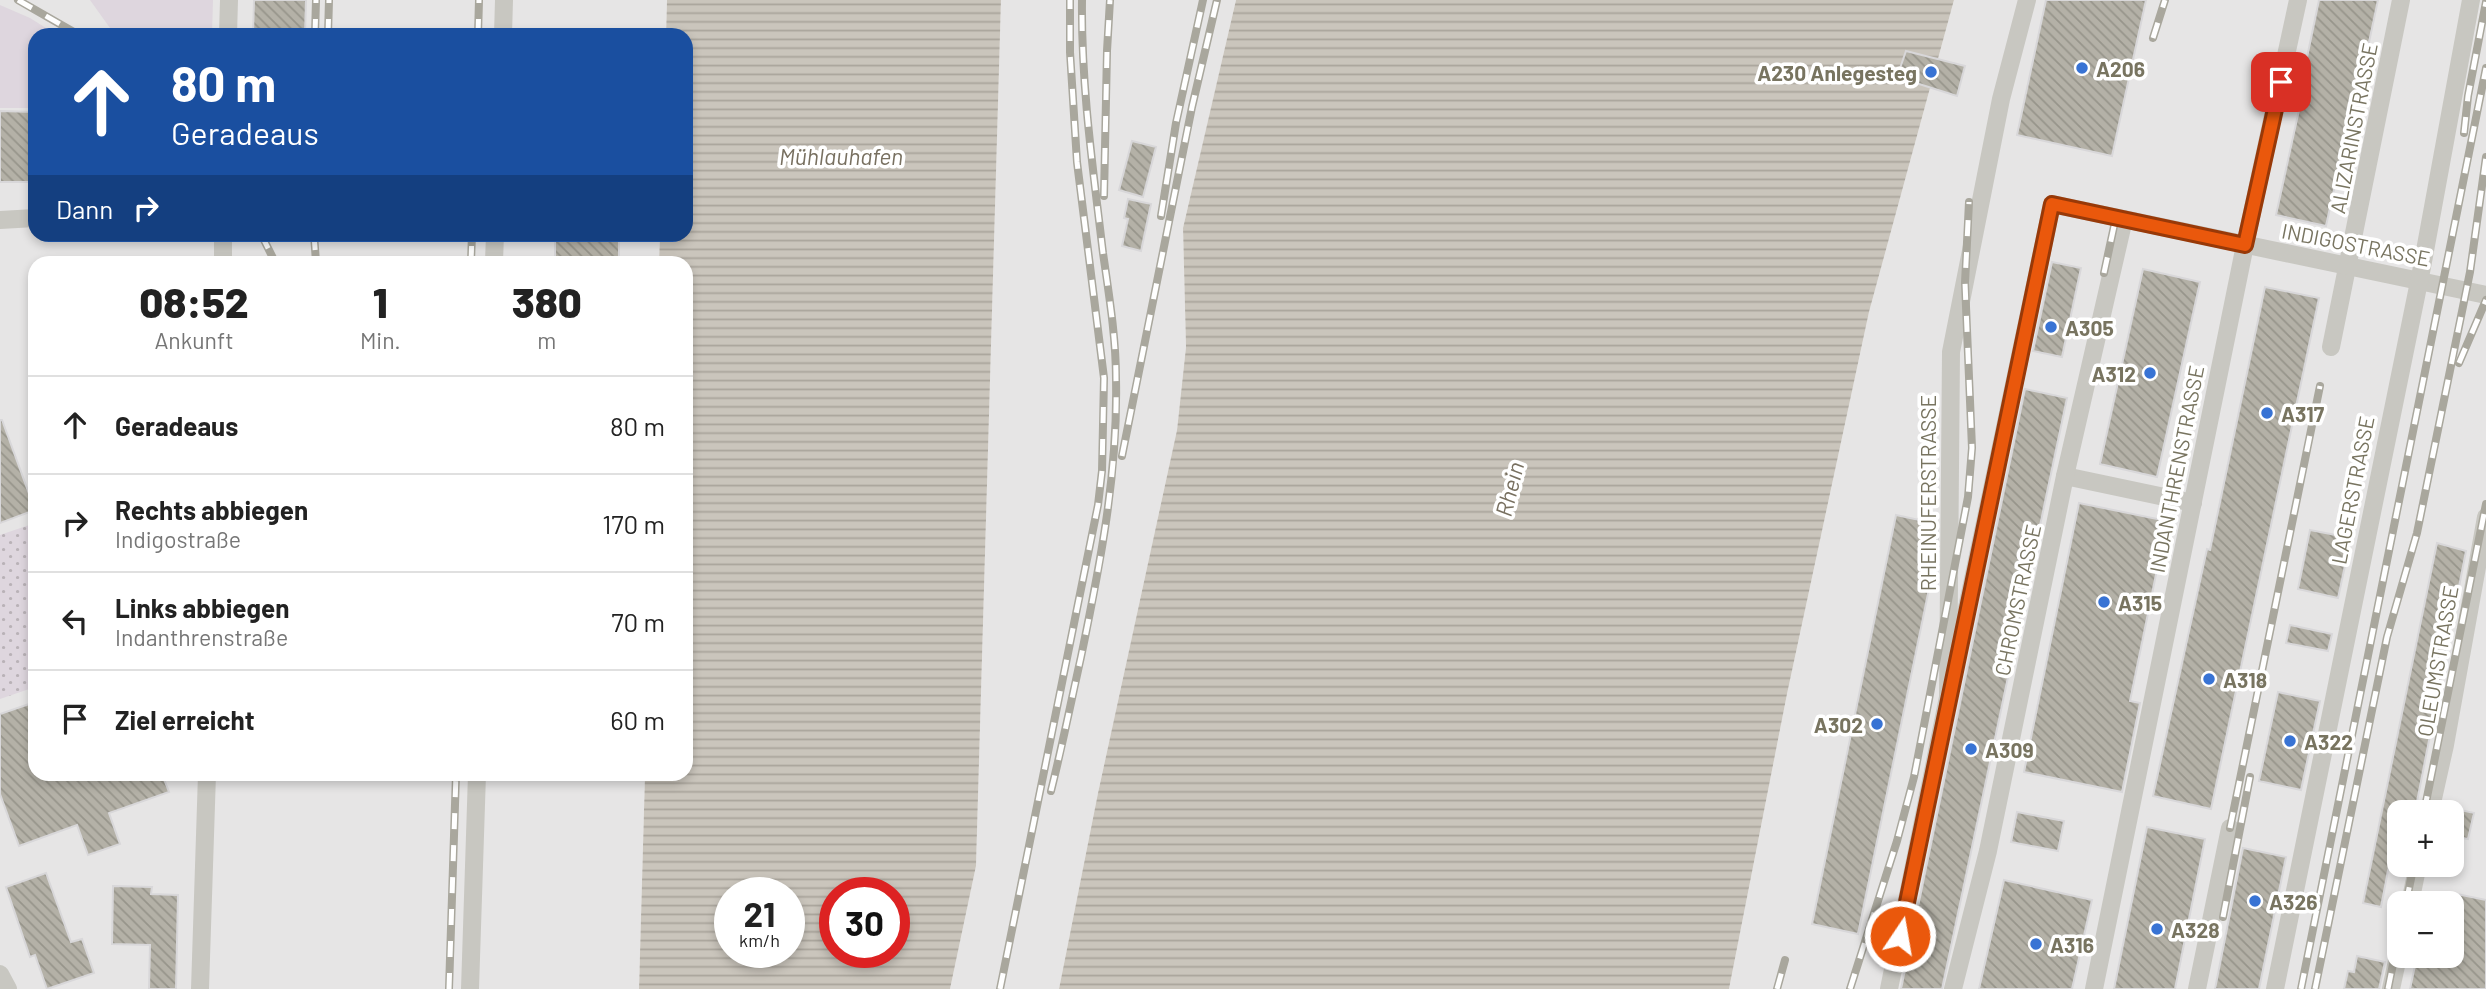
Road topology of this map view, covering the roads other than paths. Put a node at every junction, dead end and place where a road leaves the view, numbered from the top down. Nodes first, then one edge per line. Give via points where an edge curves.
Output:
1 (229, 0) edge
2 (504, 0) edge
3 (2027, 0) edge
4 (2298, 0) edge
5 (2401, 0) edge
6 (2471, 0) edge
7 (228, 28) edge
8 (503, 28) edge
9 (28, 218) edge
10 (2124, 219) junction
11 (0, 220) edge
12 (2245, 245) junction
13 (2348, 266) junction
14 (2418, 280) junction
15 (2486, 295) edge
16 (2331, 347) dead end
17 (2065, 476) junction
18 (2193, 503) junction
19 (2486, 517) edge
20 (1948, 697) junction
21 (207, 781) edge
22 (477, 781) edge
23 (2433, 800) edge
24 (2230, 828) dead end
25 (2396, 968) edge
26 (0, 974) edge
27 (8, 989) edge
28 (200, 989) edge
29 (470, 989) edge
30 (1889, 989) edge
31 (1953, 989) edge
32 (2094, 989) edge
33 (2197, 989) edge
34 (2274, 989) edge
35 (2391, 989) edge

1 - 7 street
2 - 8 street
3 - 20 street, RHEINUFERSTRASSE via 2001,99 1951,352
4 - 12 street, INDANTHRENSTRASSE
5 - 13 street, ALIZARINSTRASSE
6 - 14 street, LAGERSTRASSE
9 - 11 street
10 - 12 street, INDIGOSTRASSE
10 - 17 street, CHROMSTRASSE
10 - 20 street, INDIGOSTRASSE via 2052,204
12 - 13 street, INDIGOSTRASSE
12 - 18 street, INDANTHRENSTRASSE
13 - 14 street, INDIGOSTRASSE
13 - 16 street, ALIZARINSTRASSE
14 - 15 street, INDIGOSTRASSE
14 - 34 street, LAGERSTRASSE
17 - 18 street
17 - 31 street, CHROMSTRASSE via 1988,851
18 - 32 street, INDANTHRENSTRASSE
19 - 23 street, OLEUMSTRASSE
20 - 30 street, RHEINUFERSTRASSE
21 - 28 street
22 - 29 street
24 - 33 street
25 - 35 street
26 - 27 street

